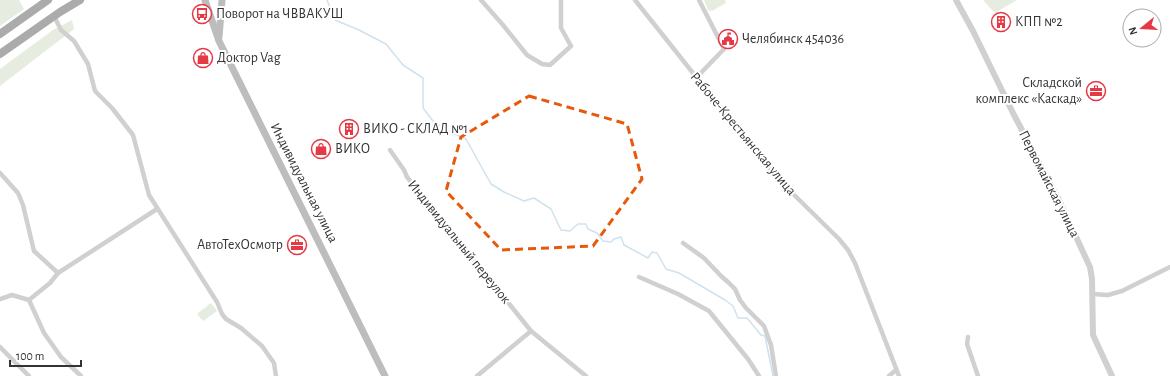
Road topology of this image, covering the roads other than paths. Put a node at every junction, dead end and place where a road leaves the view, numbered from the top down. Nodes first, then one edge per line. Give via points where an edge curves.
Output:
1 (48, 0) edge
2 (80, 0) edge
3 (205, 0) edge
4 (222, 0) edge
5 (481, 0) edge
6 (561, 0) edge
7 (634, 0) edge
8 (699, 0) edge
9 (956, 0) edge
10 (54, 16) junction
11 (0, 34) edge
12 (219, 41) junction
13 (0, 54) edge
14 (696, 78) junction
15 (390, 150) dead end
16 (0, 173) edge
17 (157, 209) junction
18 (683, 243) dead end
19 (1170, 268) edge
20 (58, 273) junction
21 (639, 277) dead end
22 (1092, 294) junction
23 (0, 299) edge
24 (29, 300) junction
25 (531, 331) junction
26 (968, 337) dead end
27 (0, 347) edge
28 (896, 370) junction
29 (29, 376) edge
30 (81, 376) edge
31 (276, 376) edge
32 (385, 376) edge
33 (477, 376) edge
34 (586, 376) edge
35 (759, 376) edge
36 (776, 376) edge
37 (889, 376) edge
38 (899, 376) edge
39 (978, 376) edge
40 (1112, 376) edge

1 - 11 main road
2 - 10 main road
3 - 12 main road, Индивидуальная улица
4 - 12 main road
5 - 6 street via 527,55 542,64 550,65 571,46 561,28
7 - 14 street, Рабоче-Крестьянская улица
8 - 14 street via 724,49
9 - 22 street, Первомайская улица via 1084,253 1090,267
10 - 13 main road
10 - 17 street via 61,30 74,41 88,64 95,90 133,134 146,187
12 - 32 main road, Индивидуальная улица
14 - 28 street, Рабоче-Крестьянская улица via 770,170 848,250
15 - 25 street, Индивидуальный переулок via 407,177
16 - 20 street via 18,193 34,251
17 - 20 street
17 - 31 street via 179,240 222,314 262,346 274,363
18 - 36 street via 704,258 735,289 746,308 764,326 771,345
19 - 22 street via 1122,291 1108,295
20 - 24 street
21 - 35 street via 709,311
22 - 40 street, Первомайская улица via 1093,335
23 - 24 street via 12,295
24 - 30 street via 61,357
25 - 33 street
25 - 34 street, Индивидуальный переулок
26 - 39 street via 967,344
27 - 29 street
28 - 37 street
28 - 38 street, Рабоче-Крестьянская улица

